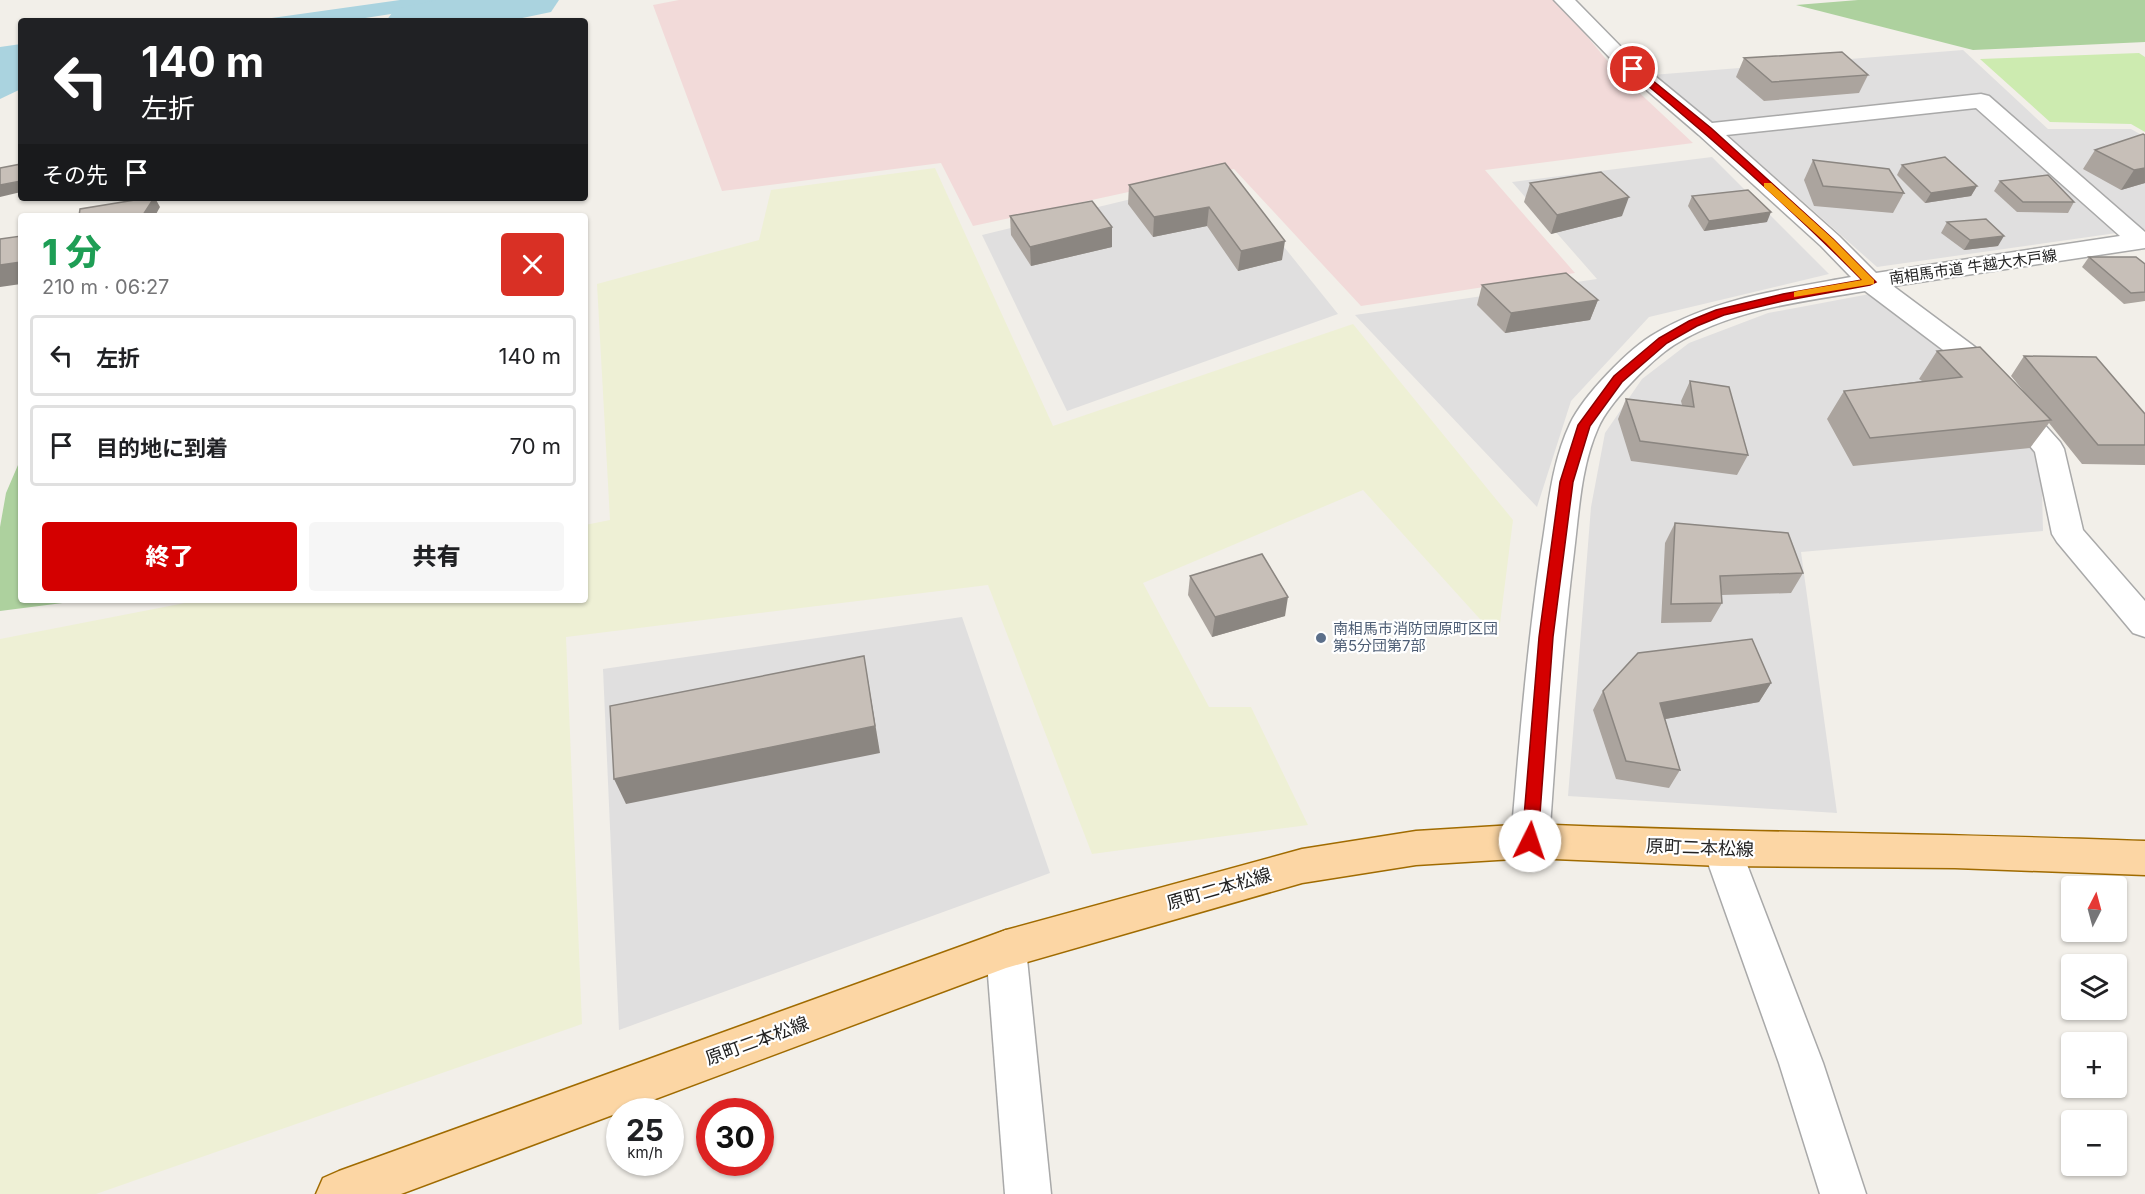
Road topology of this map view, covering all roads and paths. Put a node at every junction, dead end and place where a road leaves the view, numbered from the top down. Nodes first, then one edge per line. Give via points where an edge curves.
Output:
1 (1564, 0) edge
2 (1707, 130) junction
3 (2142, 241) edge
4 (1870, 282) junction
5 (2145, 624) edge
6 (1530, 841) junction
7 (1722, 849) junction
8 (2145, 858) edge
9 (1006, 949) junction
10 (339, 1194) edge
11 (1028, 1194) edge
12 (1843, 1194) edge

1 - 2 street via 1620,57
2 - 3 street via 1981,100
2 - 4 street
3 - 4 street, 南相馬市道 牛越大木戸線
4 - 5 street via 1965,353 2049,449 2068,534
4 - 6 street, 南相馬市道 牛越大木戸線 via 1783,297 1693,324 1663,340 1618,379 1584,425 1567,482 1546,637
6 - 7 main road, 原町二本松線
6 - 9 main road, 原町二本松線 via 1416,848 1302,866
7 - 8 main road, 原町二本松線
7 - 12 street via 1801,1063
9 - 10 main road, 原町二本松線
9 - 11 street

